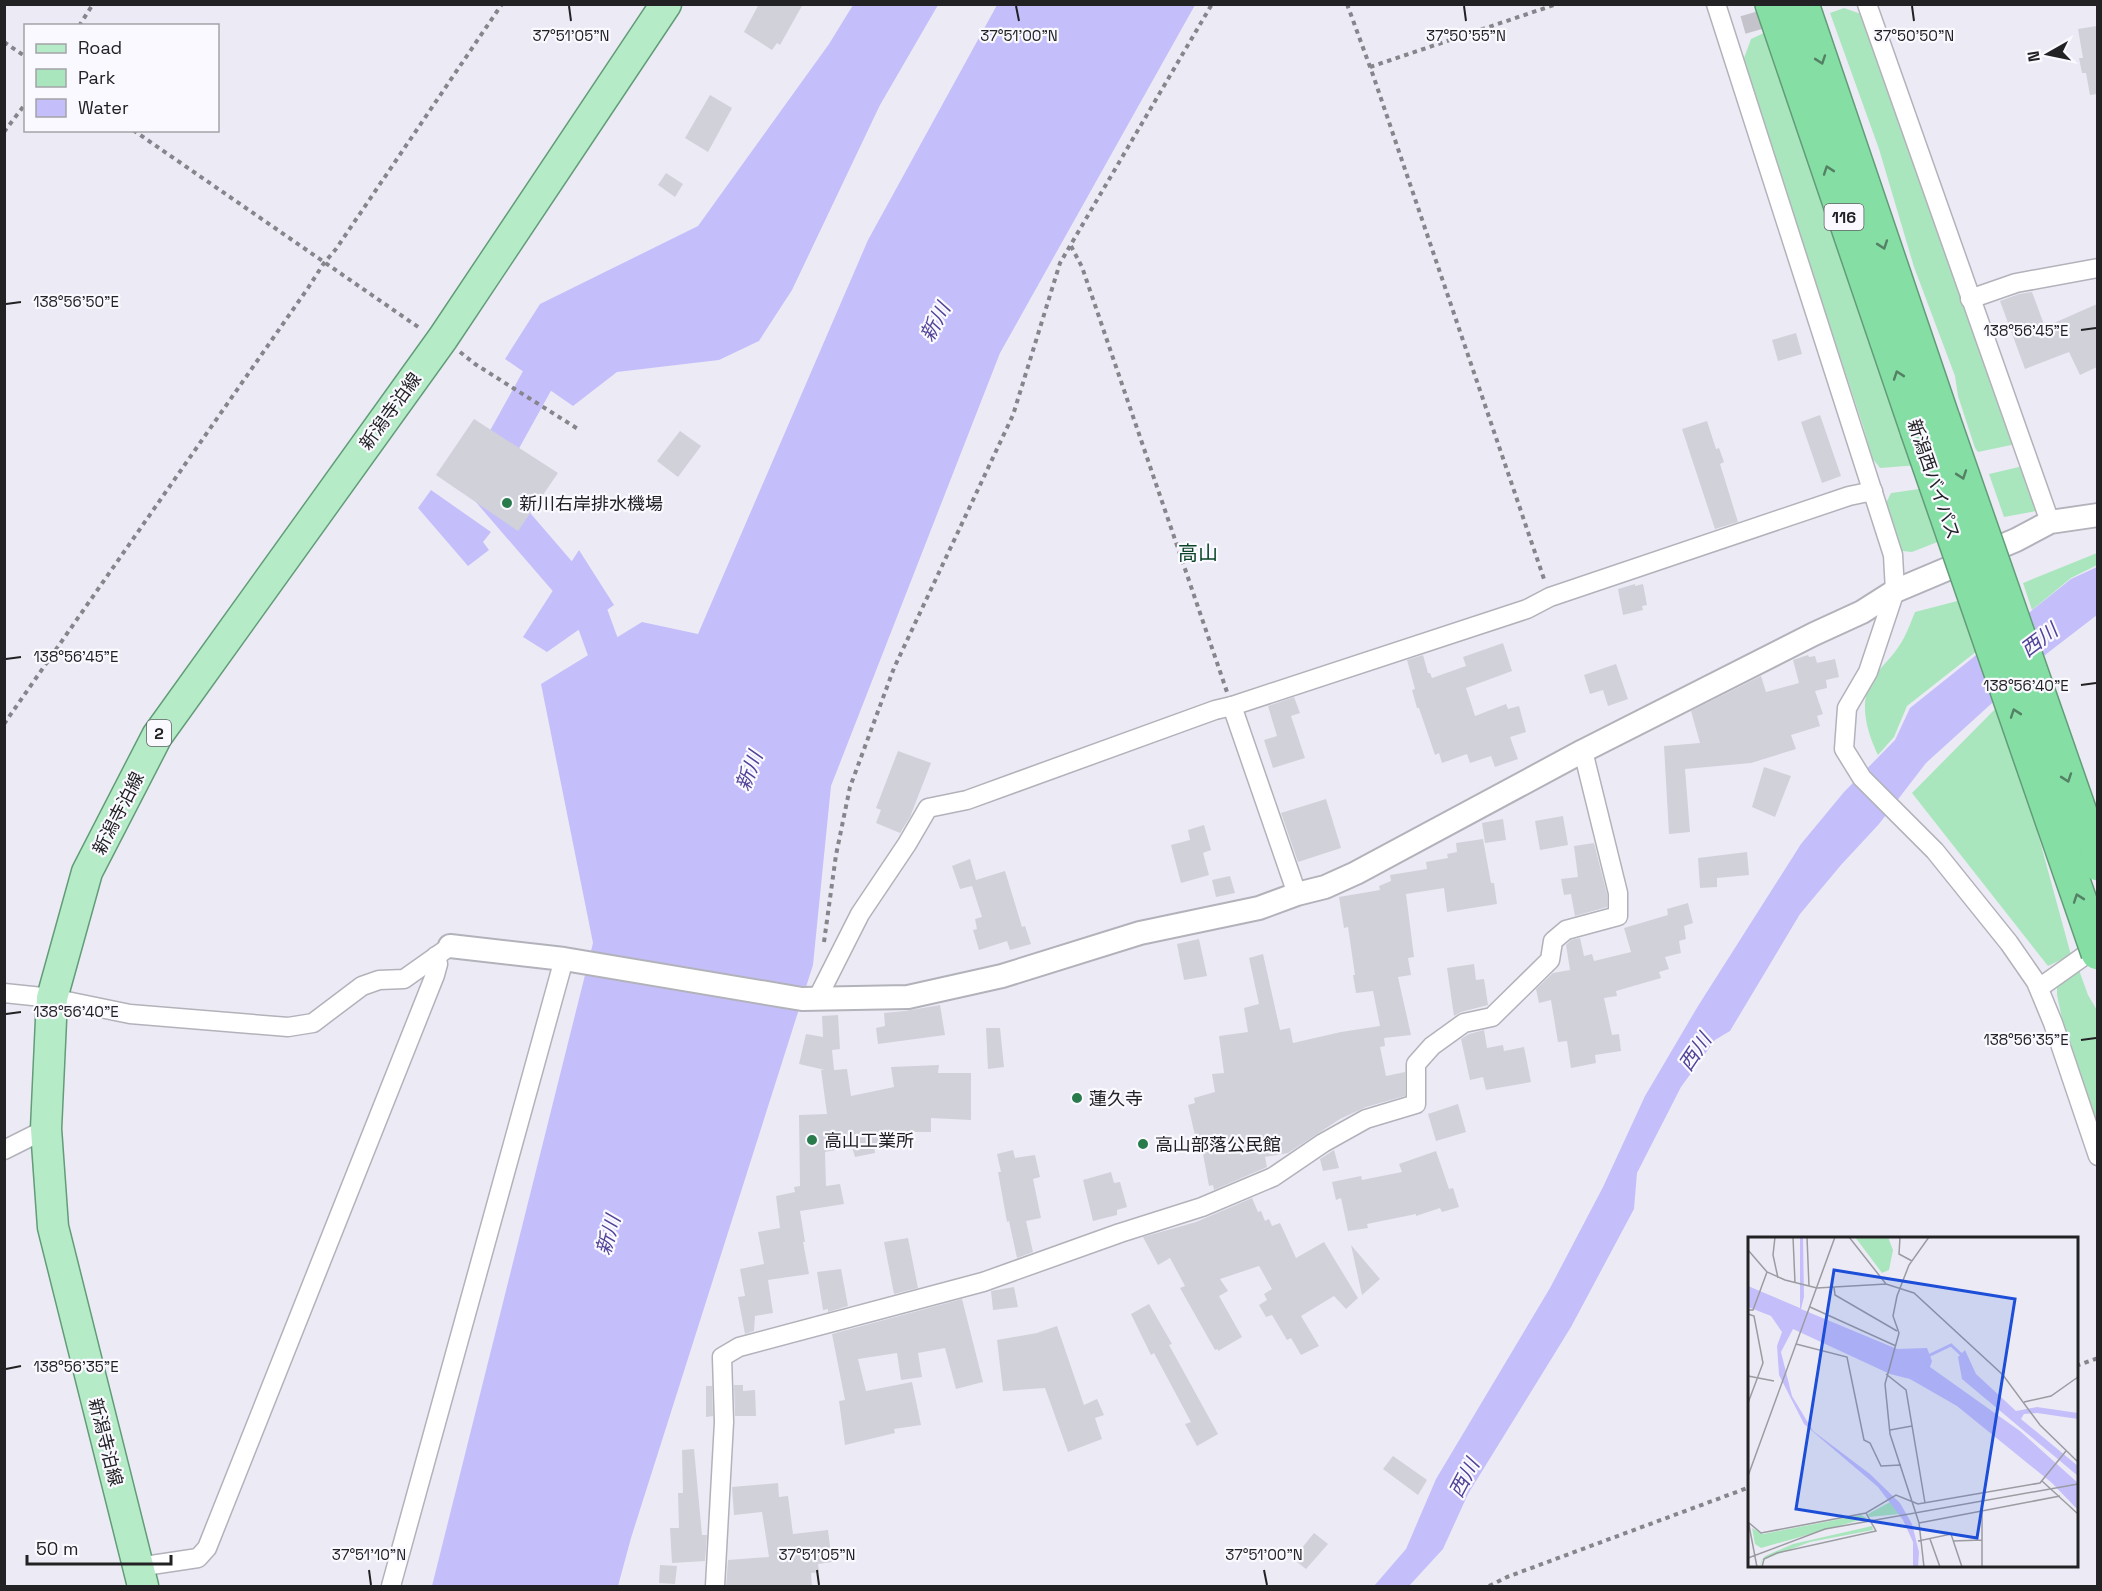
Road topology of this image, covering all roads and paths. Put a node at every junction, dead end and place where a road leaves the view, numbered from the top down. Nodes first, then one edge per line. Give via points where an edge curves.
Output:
1 (93, 4) edge
2 (502, 4) edge
3 (666, 4) edge
4 (1212, 4) edge
5 (1347, 4) edge
6 (1557, 4) edge
7 (1716, 4) edge
8 (1772, 4) edge
9 (1802, 4) edge
10 (1867, 4) edge
11 (80, 24) edge
12 (4, 42) edge
13 (24, 56) edge
14 (1370, 67) junction
15 (24, 106) edge
16 (4, 132) edge
17 (136, 132) edge
18 (1071, 245) junction
19 (324, 263) junction
20 (2097, 268) edge
21 (1970, 299) junction
22 (442, 338) junction
23 (1930, 425) junction
24 (578, 429) dead end
25 (1873, 491) junction
26 (2097, 515) edge
27 (2050, 522) junction
28 (1895, 591) junction
29 (1550, 597) junction
30 (1232, 706) junction
31 (4, 724) edge
32 (1583, 751) junction
33 (2097, 864) edge
34 (1297, 894) junction
35 (824, 944) dead end
36 (2097, 946) edge
37 (443, 951) junction
38 (2097, 953) edge
39 (564, 959) junction
40 (2039, 988) junction
41 (4, 993) edge
42 (52, 998) junction
43 (809, 999) junction
44 (46, 1129) junction
45 (4, 1150) edge
46 (2097, 1156) edge
47 (2097, 1358) edge
48 (2078, 1364) edge
49 (1748, 1487) edge
50 (140, 1577) edge
51 (391, 1587) edge
52 (715, 1587) edge
53 (1489, 1587) edge

1 - 11 path
2 - 19 path
3 - 22 main road, 新潟寺泊線 / 2
4 - 18 path
5 - 14 path
6 - 14 path
7 - 25 street via 1734,28
23 -> 8 highway, 新潟西バイパス / 116
9 -> 23 highway, 新潟西バイパス / 116
10 - 21 street
12 - 13 path
14 - 29 path
15 - 16 path
17 - 19 path
18 - 30 path via 1082,267
18 - 35 path via 1060,263 1013,415 894,668 850,787
19 - 22 path via 426,332
19 - 31 path
20 - 21 street via 2016,283
21 - 27 street
22 - 24 path via 475,364
22 - 42 main road, 新潟寺泊線 / 2 via 157,736 87,872
23 -> 33 highway, 新潟西バイパス / 116, bridge
38 -> 23 highway, 新潟西バイパス / 116, bridge
25 - 28 street via 1893,555
25 - 29 street
26 - 27 street
27 - 28 street
28 - 32 street via 1862,612
28 - 40 street via 1868,672 1847,708 1844,749 1862,778 1935,851 2009,943
29 - 30 street via 1527,609
30 - 34 street
30 - 43 street via 967,800 928,808
32 - 34 street via 1356,873
32 - 52 street via 1618,893 1618,916 1566,930 1553,941 1550,960 1492,1017 1464,1023 1431,1046 1416,1064 1416,1104 1366,1119 1273,1177 1202,1207 983,1282 739,1347 722,1357 724,1422
34 - 43 street via 1259,908 1140,933 1002,976 908,997
36 - 40 street
37 - 39 street
37 - 42 street via 404,979 379,980 362,986 313,1023 288,1027 130,1014
37 - 50 street via 207,1548 198,1558
39 - 43 street
39 - 51 street
40 - 46 street
41 - 42 street
42 - 44 main road, 新潟寺泊線 / 2
44 - 45 street
44 - 50 main road, 新潟寺泊線 / 2 via 53,1227
47 - 48 path
49 - 53 path

